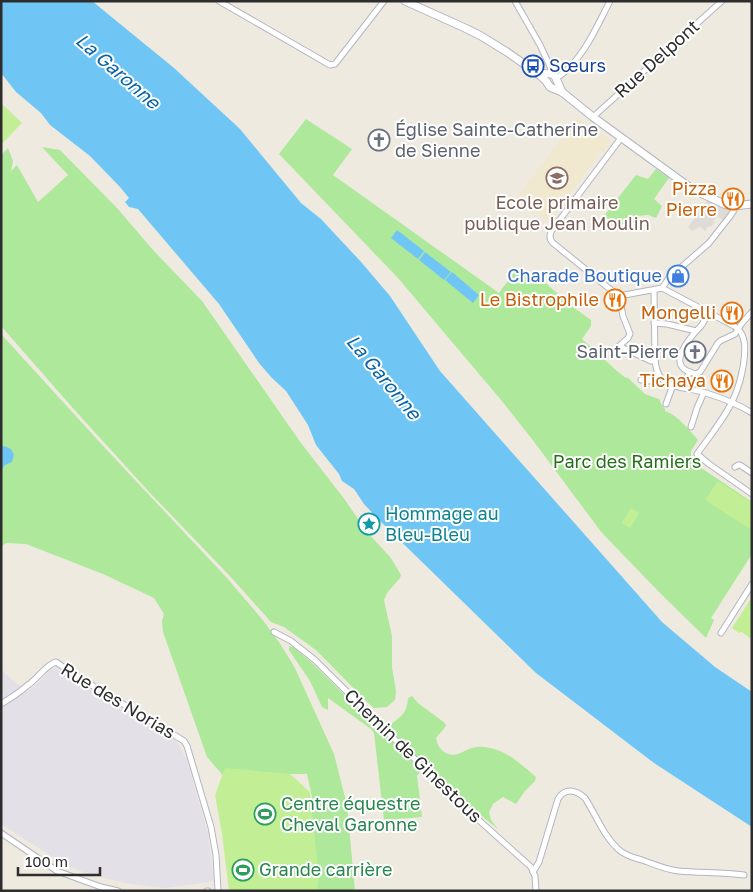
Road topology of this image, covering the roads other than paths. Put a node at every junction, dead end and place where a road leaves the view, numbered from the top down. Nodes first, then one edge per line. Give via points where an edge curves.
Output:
1 (219, 1) edge
2 (384, 1) edge
3 (404, 1) edge
4 (515, 1) edge
5 (610, 1) edge
6 (722, 1) edge
7 (551, 79) junction
8 (593, 117) junction
9 (621, 138) junction
10 (752, 204) edge
11 (734, 206) junction
12 (662, 288) junction
13 (654, 290) junction
14 (619, 296) junction
15 (709, 312) junction
16 (752, 312) edge
17 (654, 323) junction
18 (738, 329) junction
19 (696, 330) junction
20 (655, 361) junction
21 (690, 372) junction
22 (660, 377) junction
23 (641, 380) dead end
24 (673, 385) junction
25 (681, 387) junction
26 (704, 392) junction
27 (732, 402) junction
28 (666, 404) dead end
29 (752, 413) edge
30 (692, 426) dead end
31 (735, 467) dead end
32 (752, 473) edge
33 (752, 494) edge
34 (752, 584) edge
35 (274, 632) dead end
36 (721, 633) dead end
37 (1, 704) edge
38 (1, 833) edge
39 (533, 872) junction
40 (744, 874) dead end
41 (118, 891) edge
42 (218, 891) edge
43 (536, 891) edge

1 - 2 street via 330,65 335,64
3 - 7 main road via 481,36
4 - 7 street via 540,45
5 - 7 street via 576,60
6 - 8 street, Rue Delpont
7 - 8 main road
8 - 9 main road
9 - 11 main road via 692,189
9 - 14 street via 550,235 553,243
10 - 11 main road
11 - 12 street via 731,215 709,243
12 - 13 street
12 - 15 street
13 - 14 street
13 - 17 street
14 - 20 street via 630,334 619,346
15 - 18 street
15 - 19 street
16 - 18 street
17 - 19 street
17 - 20 street
18 - 21 street via 720,341 700,372
18 - 27 street via 745,344 743,367
19 - 21 street via 680,359 682,367
20 - 22 street
21 - 25 street
22 - 23 street
22 - 24 street
24 - 25 street
24 - 28 street
25 - 26 street
26 - 27 street
26 - 30 street
27 - 29 street
27 - 33 street via 697,454
31 - 32 street via 740,465
34 - 36 street
35 - 39 street, Chemin de Ginestous via 315,660
37 - 42 street, Rue des Norias via 56,662 184,741 211,827
38 - 41 street via 58,871
39 - 40 street via 540,862 558,799 570,790 585,798 602,829 621,852 677,871
39 - 43 street

